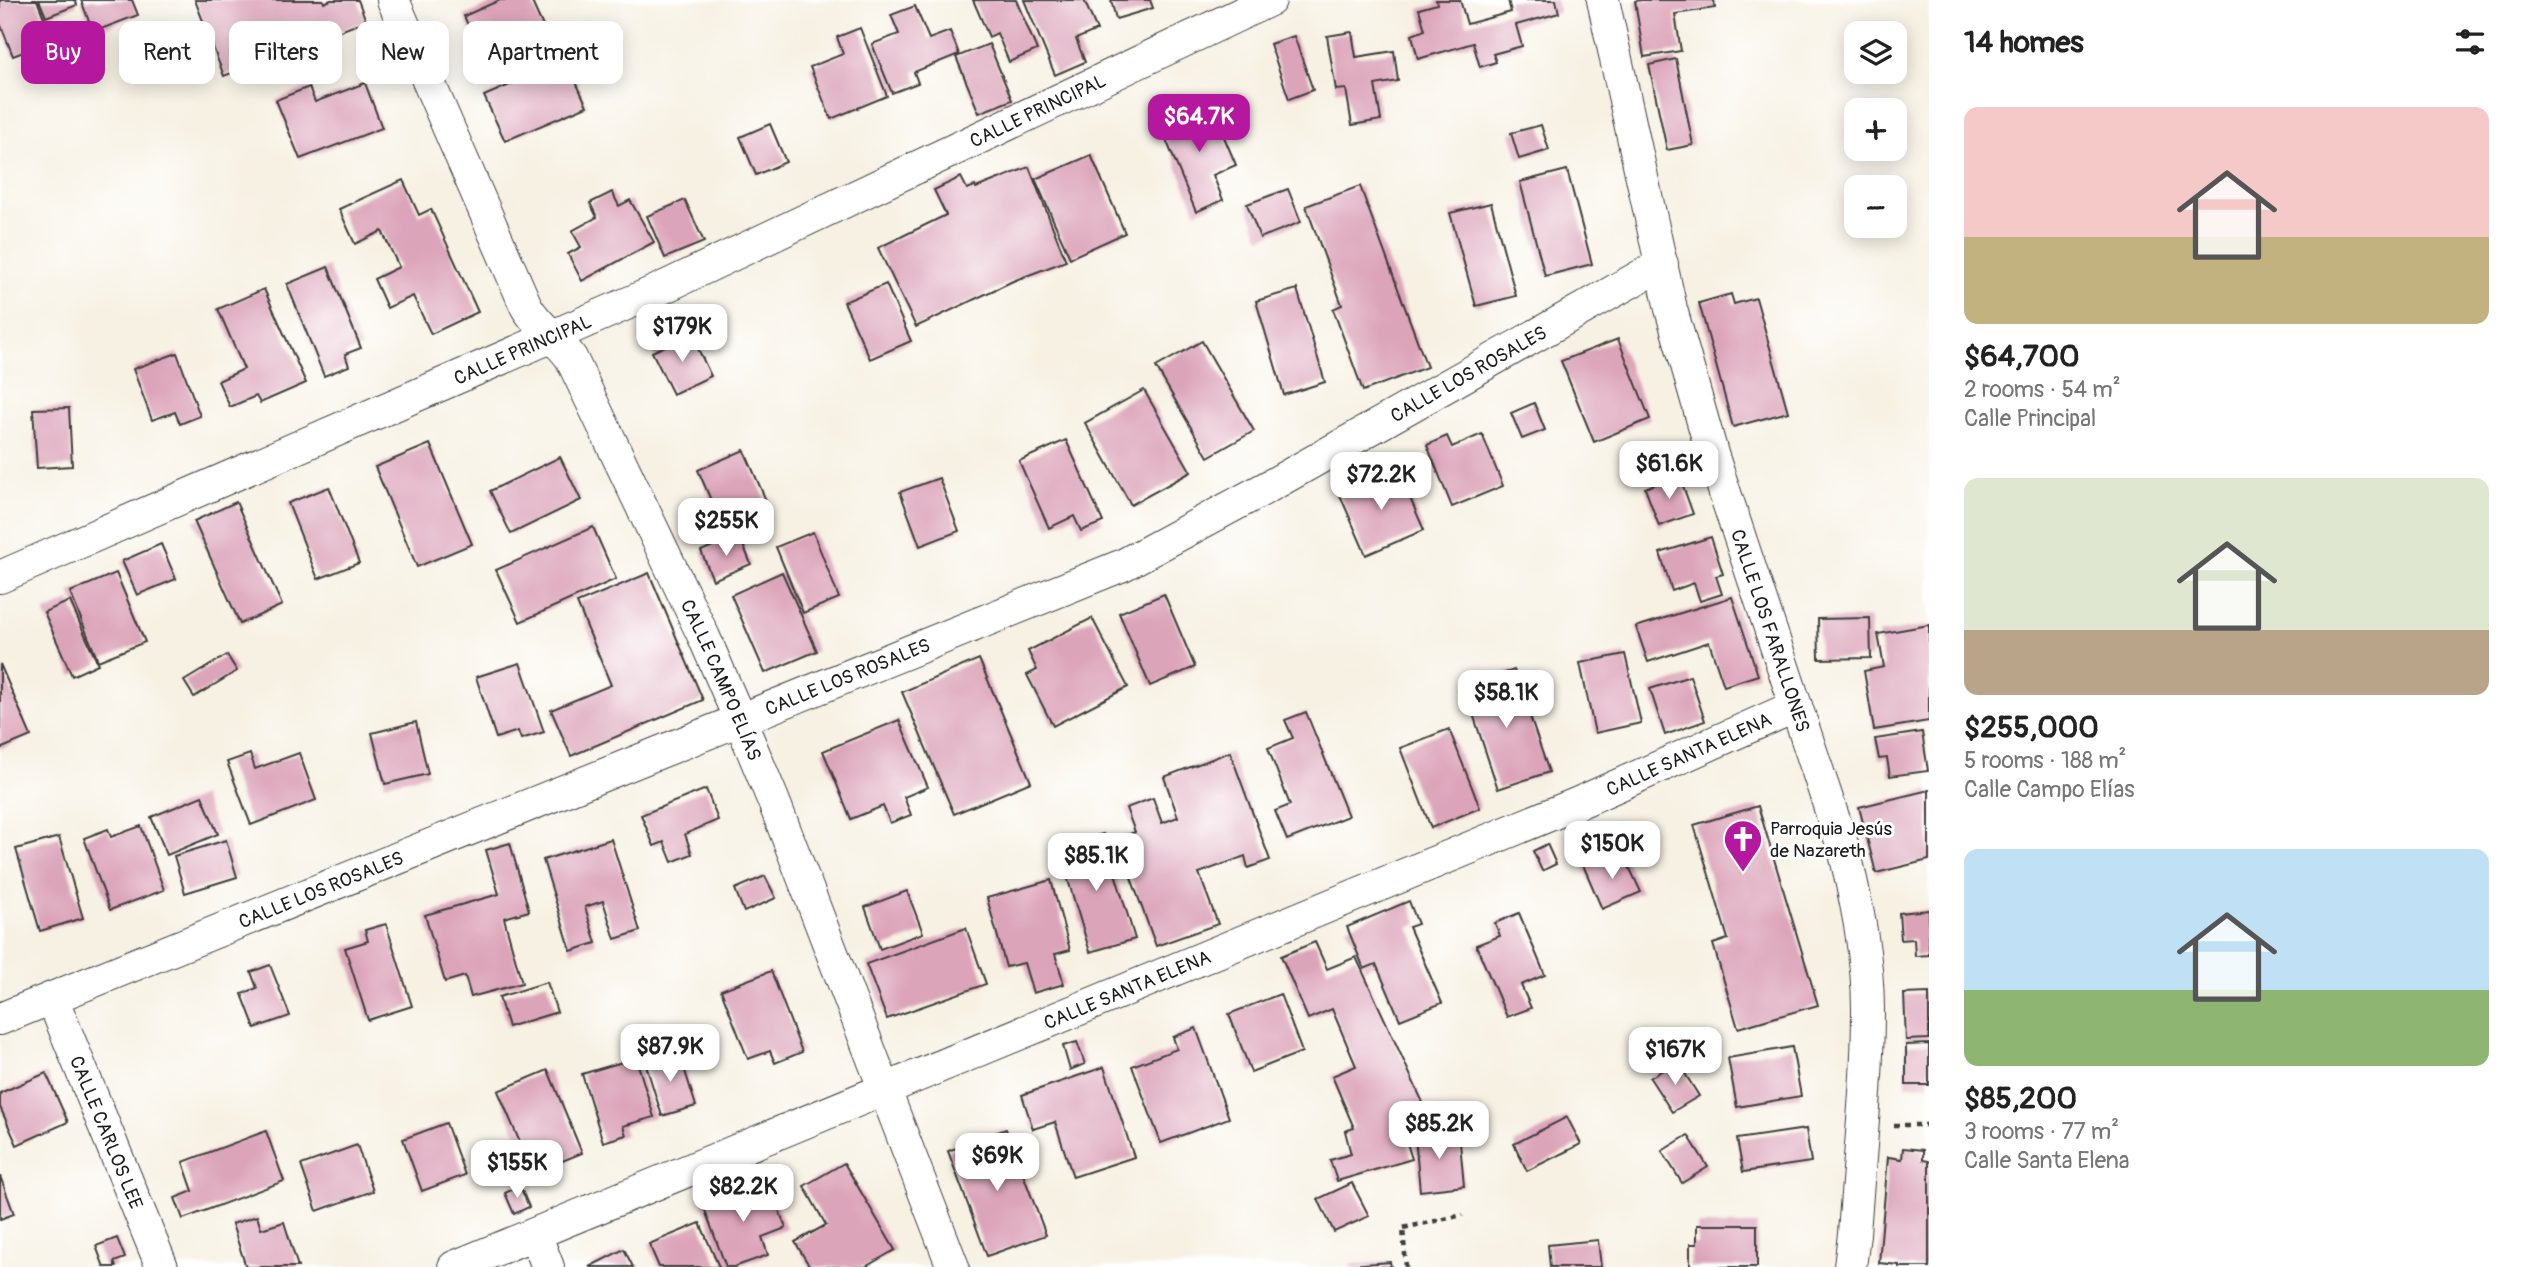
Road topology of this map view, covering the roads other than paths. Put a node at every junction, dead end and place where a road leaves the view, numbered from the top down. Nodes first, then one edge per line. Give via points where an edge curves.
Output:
1 (393, 0) edge
2 (1270, 0) edge
3 (1603, 0) edge
4 (1661, 264) junction
5 (552, 336) junction
6 (0, 577) edge
7 (1796, 706) junction
8 (740, 720) junction
9 (52, 998) junction
10 (0, 1019) edge
11 (885, 1091) junction
12 (535, 1234) junction
13 (162, 1267) edge
14 (454, 1267) edge
15 (548, 1267) edge
16 (953, 1267) edge
17 (1850, 1267) edge

1 - 5 street, CALLE CAMPO ELÍAS via 526,306
2 - 5 street, CALLE PRINCIPAL
3 - 4 street, CALLE LOS FARALLONES
4 - 7 street, CALLE LOS FARALLONES via 1713,457
4 - 8 street, CALLE LOS ROSALES via 1124,565
5 - 6 street, CALLE PRINCIPAL
5 - 8 street, CALLE CAMPO ELÍAS via 570,359
7 - 11 street, CALLE SANTA ELENA via 1576,804
7 - 17 street, CALLE LOS FARALLONES via 1845,853 1864,947 1868,1010
8 - 9 street, CALLE LOS ROSALES
8 - 11 street, CALLE CAMPO ELÍAS
9 - 10 street, CALLE LOS ROSALES
9 - 13 street, CALLE CARLOS LEE
11 - 12 street, CALLE SANTA ELENA
11 - 16 street, CALLE CAMPO ELÍAS
12 - 14 street, CALLE SANTA ELENA
12 - 15 street

